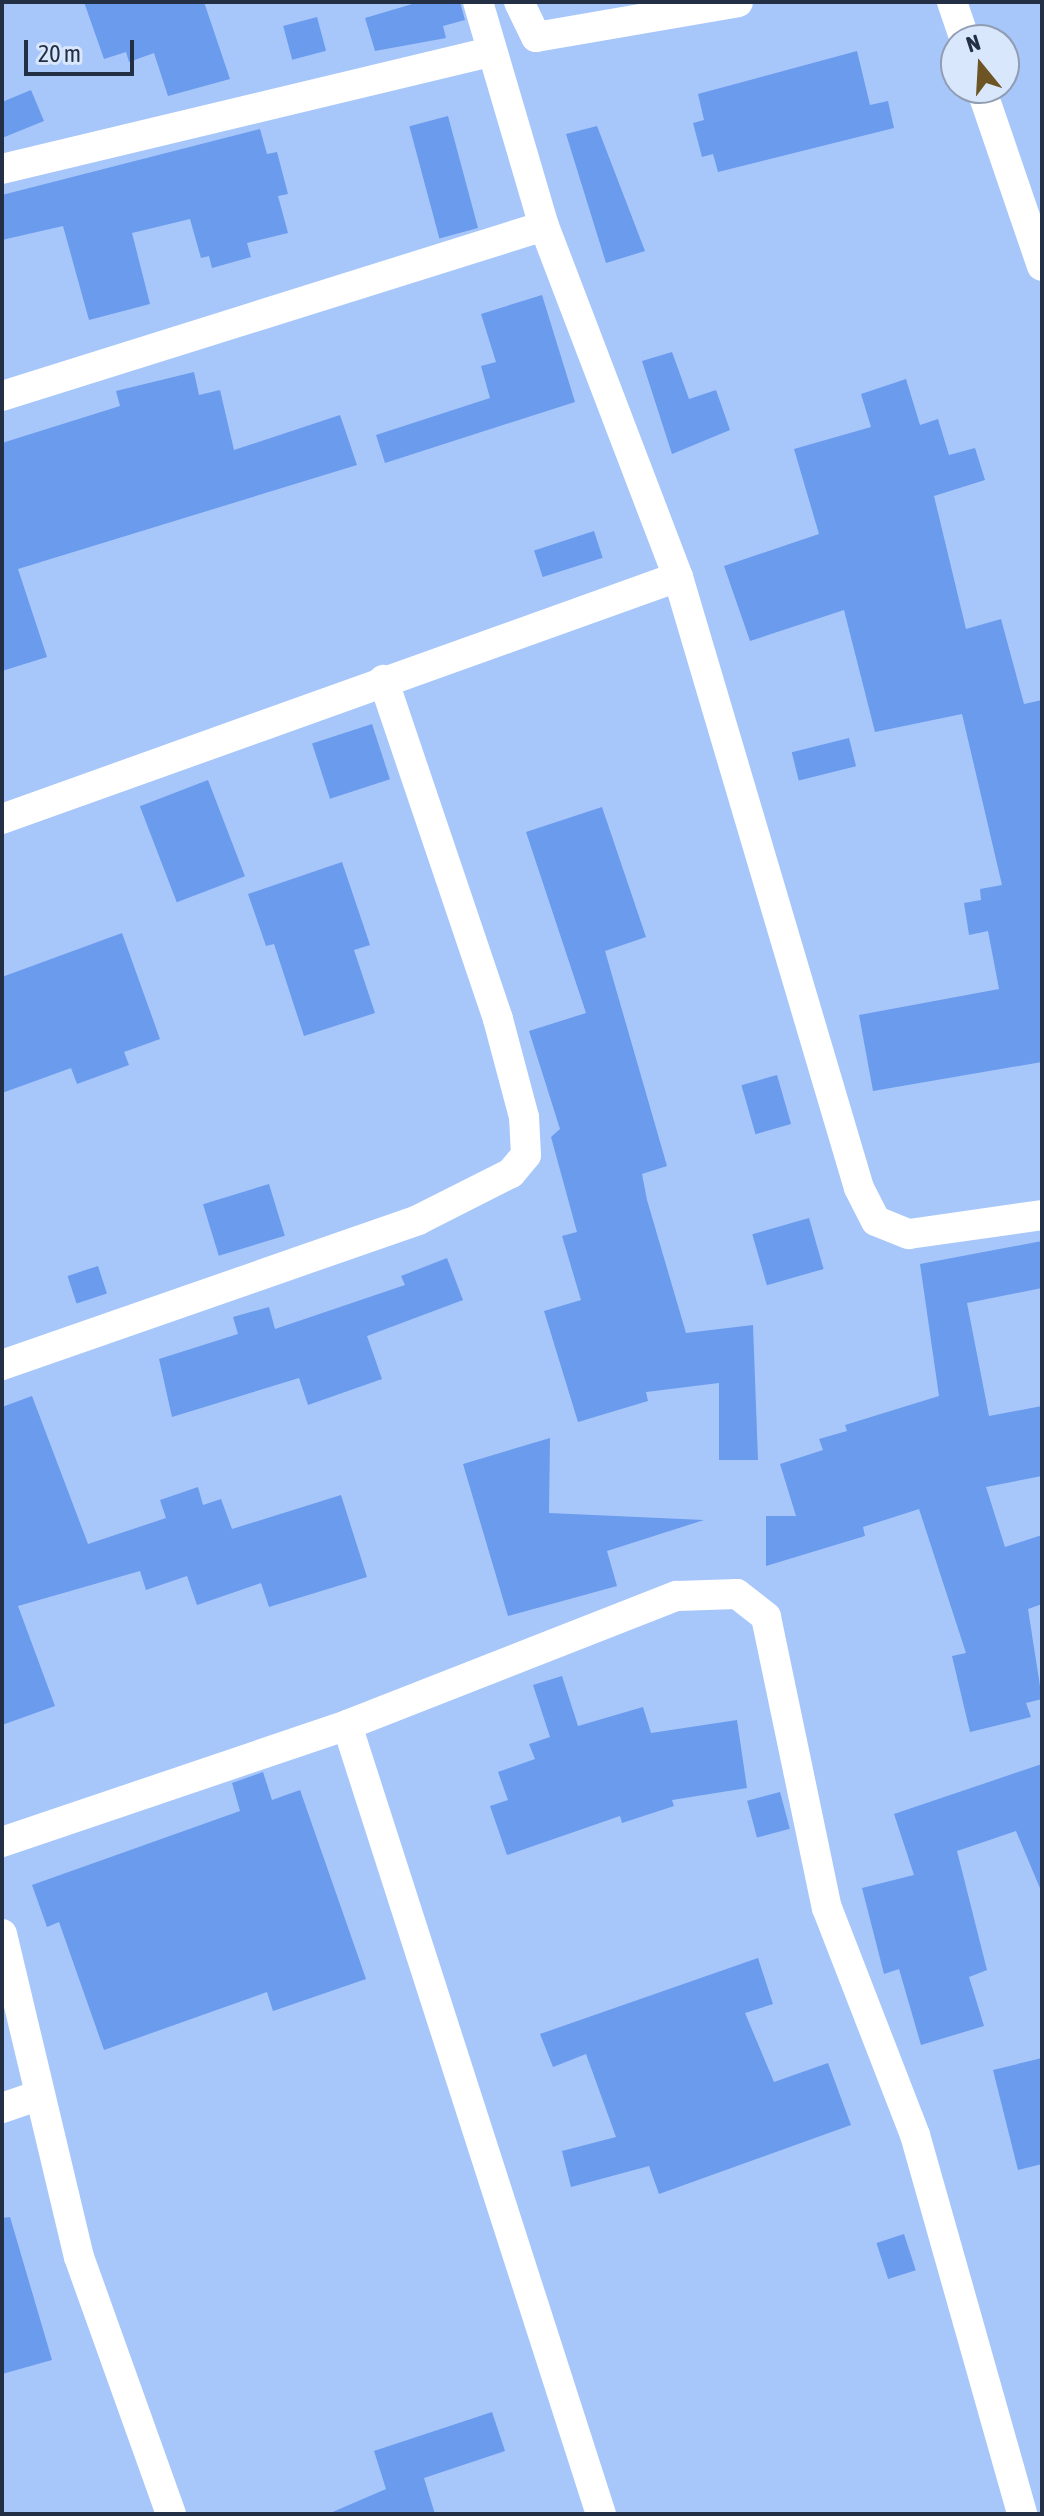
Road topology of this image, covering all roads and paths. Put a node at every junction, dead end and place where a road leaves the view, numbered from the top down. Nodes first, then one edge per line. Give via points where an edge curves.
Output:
1 (478, 2) edge
2 (519, 2) edge
3 (738, 2) edge
4 (952, 2) edge
5 (960, 24) edge
6 (490, 52) junction
7 (986, 104) edge
8 (2, 169) edge
9 (544, 226) junction
10 (1042, 266) edge
11 (2, 396) edge
12 (678, 577) junction
13 (383, 680) junction
14 (2, 819) edge
15 (1042, 1215) edge
16 (2, 1365) edge
17 (347, 1725) junction
18 (2, 1842) edge
19 (2, 1934) edge
20 (39, 2095) junction
21 (2, 2108) edge
22 (171, 2514) edge
23 (601, 2514) edge
24 (1022, 2514) edge

1 - 6 street
2 - 3 street via 536,37
4 - 5 street
6 - 8 street
6 - 9 street
7 - 10 street
9 - 11 street
9 - 12 street
12 - 13 street
12 - 15 street via 859,1188 876,1221 909,1234
13 - 14 street
13 - 16 street via 498,1019 524,1117 526,1155 511,1173 418,1220
17 - 18 street
17 - 23 street
17 - 24 street via 677,1596 737,1594 766,1617 827,1908 915,2135
19 - 20 street
20 - 21 street
20 - 22 street via 79,2257

